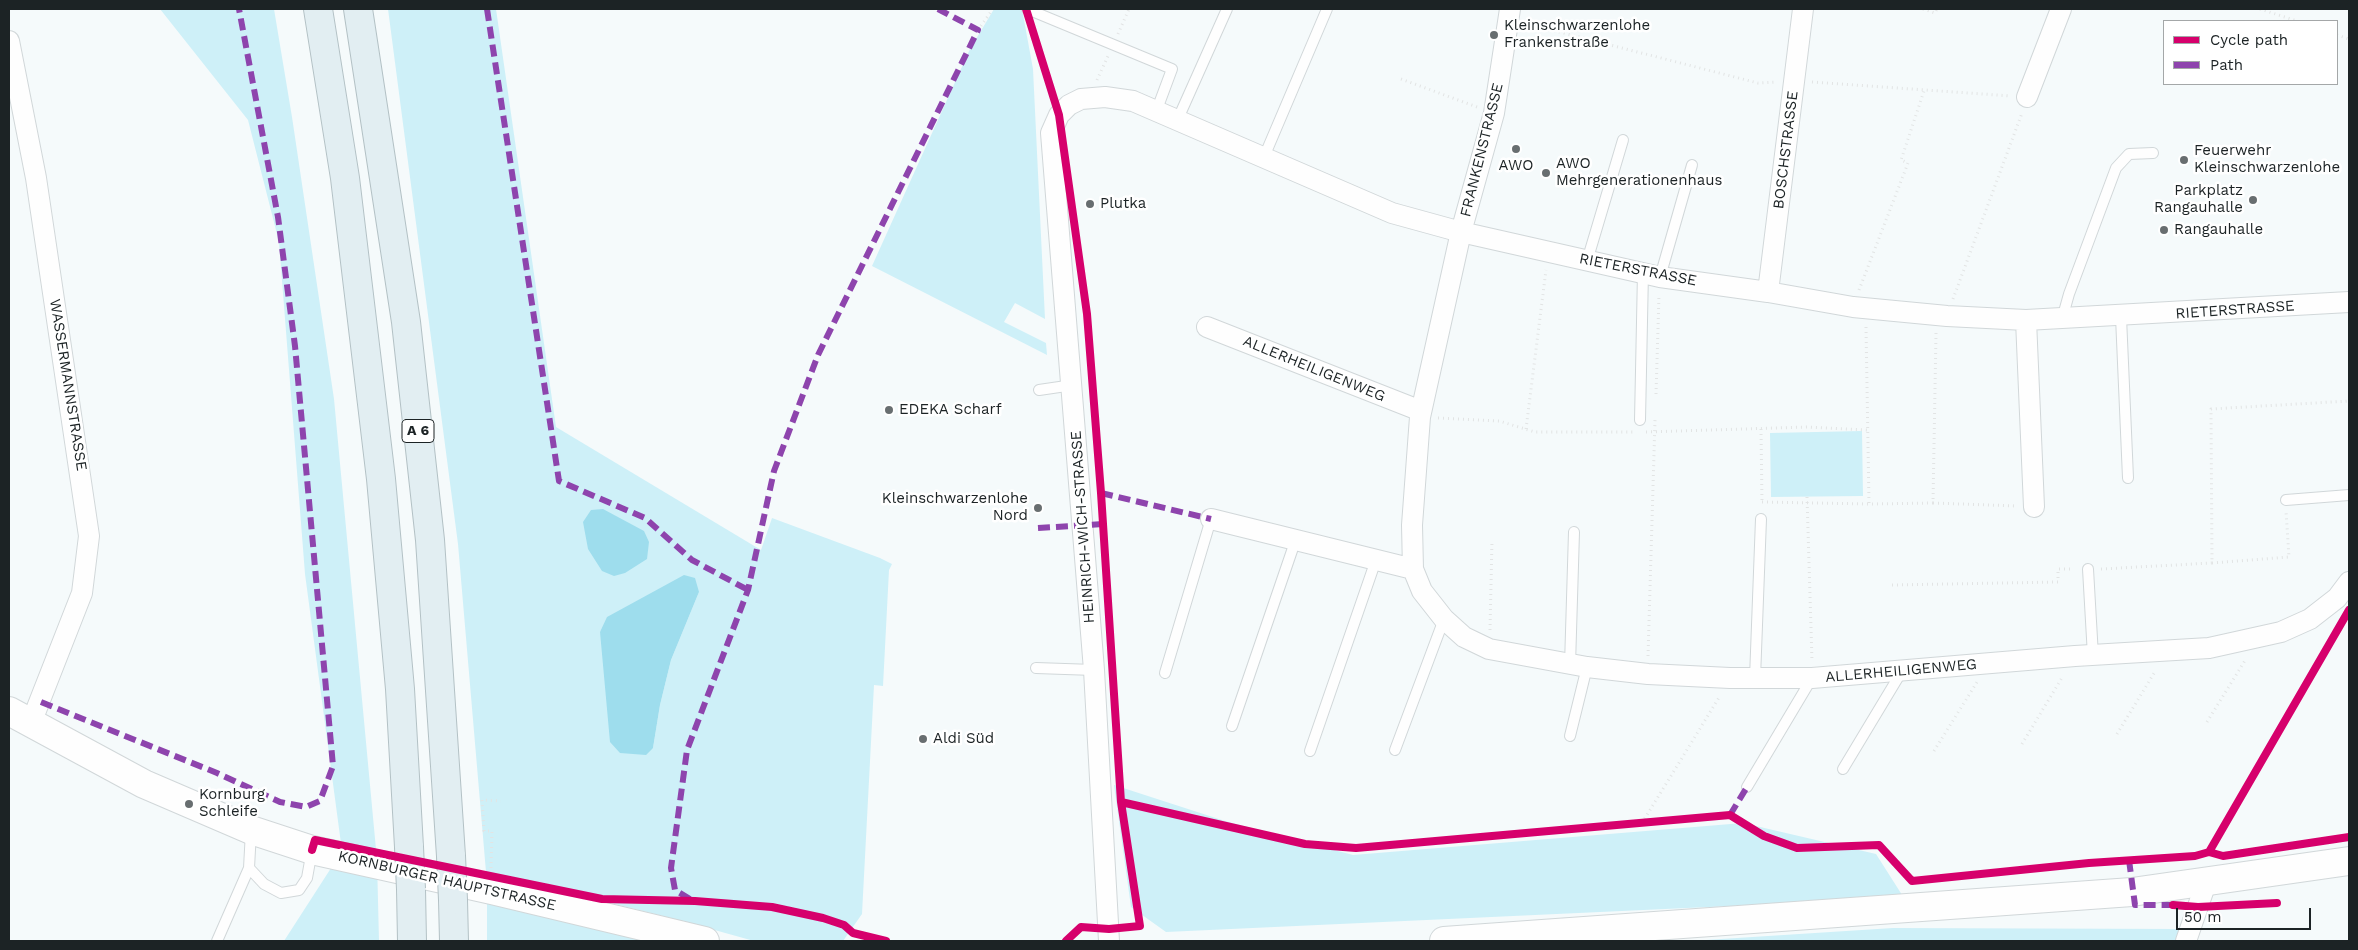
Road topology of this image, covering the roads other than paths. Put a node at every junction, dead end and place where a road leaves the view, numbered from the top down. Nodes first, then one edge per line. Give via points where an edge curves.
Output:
1 (318, 9) edge
2 (358, 9) edge
3 (1027, 9) edge
4 (1227, 9) edge
5 (1327, 9) edge
6 (2061, 9) edge
7 (1510, 14) edge
8 (1798, 20) edge
9 (9, 41) edge
10 (2027, 97) road end
11 (1156, 112) junction
12 (1059, 115) joint
13 (1177, 121) junction
14 (1622, 140) dead end
15 (2153, 153) dead end
16 (1264, 158) junction
17 (1692, 165) dead end
18 (1461, 232) junction
19 (1587, 261) junction
20 (1651, 274) junction
21 (1768, 292) junction
22 (2349, 302) edge
23 (2122, 317) junction
24 (2062, 319) junction
25 (2026, 320) junction
26 (1207, 327) dead end
27 (1073, 385) junction
28 (1039, 390) dead end
29 (1421, 411) junction
30 (1640, 420) dead end
31 (2128, 478) dead end
32 (2349, 495) edge
33 (2286, 500) road end
34 (2034, 507) road end
35 (1211, 519) joint
36 (1761, 519) road end
37 (1574, 532) dead end
38 (1296, 539) junction
39 (1376, 560) junction
40 (1413, 569) junction
41 (2088, 569) road end
42 (2349, 582) edge
43 (1444, 619) junction
44 (2084, 656) junction
45 (1579, 666) junction
46 (1036, 668) dead end
47 (1094, 670) junction
48 (1902, 670) junction
49 (1165, 673) dead end
50 (1755, 678) junction
51 (1812, 678) junction
52 (20, 717) edge
53 (1232, 726) dead end
54 (1570, 736) dead end
55 (1395, 750) dead end
56 (1310, 751) dead end
57 (1842, 769) dead end
58 (1747, 787) dead end
59 (251, 830) junction
60 (312, 850) junction
61 (2349, 861) edge
62 (249, 868) junction
63 (2206, 883) junction
64 (217, 941) edge
65 (412, 941) edge
66 (454, 941) edge
67 (705, 941) edge
68 (1109, 941) edge
69 (1444, 941) edge
70 (2186, 941) edge

1 - 65 highway, bridge via 345,178 381,479 400,689
2 - 66 highway, A 6, bridge via 406,322 430,540
3 - 11 lane via 1172,69
4 - 13 lane
5 - 16 lane
6 - 10 street
7 - 18 street, FRANKENSTRASSE via 1494,113
8 - 21 street, BOSCHSTRASSE via 1795,81
9 - 52 street, WASSERMANNSTRASSE via 36,178 90,536 82,594
11 - 12 street, RIETERSTRASSE via 1133,101 1105,97 1081,99
11 - 13 street, RIETERSTRASSE
12 - 27 street, HEINRICH-WICH-STRASSE via 1052,133
13 - 16 street, RIETERSTRASSE
14 - 19 lane
15 - 24 lane via 2130,154 2116,168
16 - 18 street, RIETERSTRASSE via 1392,213
17 - 20 lane
18 - 19 street, RIETERSTRASSE
18 - 29 street, ALLERHEILIGENWEG
19 - 20 street, RIETERSTRASSE
20 - 21 street, RIETERSTRASSE
20 - 30 lane
21 - 25 street, RIETERSTRASSE via 1859,308
22 - 23 street, RIETERSTRASSE
23 - 24 street, RIETERSTRASSE
23 - 31 lane
24 - 25 street, RIETERSTRASSE
25 - 34 street
26 - 29 street, ALLERHEILIGENWEG
27 - 28 lane
27 - 47 street, HEINRICH-WICH-STRASSE
29 - 40 street, ALLERHEILIGENWEG via 1412,525
32 - 33 lane
35 - 38 street
35 - 49 lane
36 - 50 lane
37 - 45 lane
38 - 39 street
38 - 53 lane
39 - 40 street
39 - 56 lane
40 - 43 street, ALLERHEILIGENWEG via 1422,591
41 - 44 lane
42 - 44 street, ALLERHEILIGENWEG via 2337,598 2310,619 2258,639 2208,648
43 - 45 street, ALLERHEILIGENWEG via 1464,637 1489,648
43 - 55 lane
44 - 48 street, ALLERHEILIGENWEG
45 - 50 street, ALLERHEILIGENWEG via 1648,674
45 - 54 lane
46 - 47 lane
47 - 68 street, HEINRICH-WICH-STRASSE
48 - 51 street, ALLERHEILIGENWEG
48 - 57 lane
50 - 51 street, ALLERHEILIGENWEG
51 - 58 lane
52 - 59 main road, KORNBURGER HAUPTSTRASSE via 144,784
59 - 60 main road, KORNBURGER HAUPTSTRASSE
59 - 62 lane
60 - 62 lane via 307,878 299,890 281,893 264,884
60 - 67 main road, KORNBURGER HAUPTSTRASSE
61 - 63 main road
62 - 64 lane
63 - 69 main road via 2132,892
63 - 70 street

